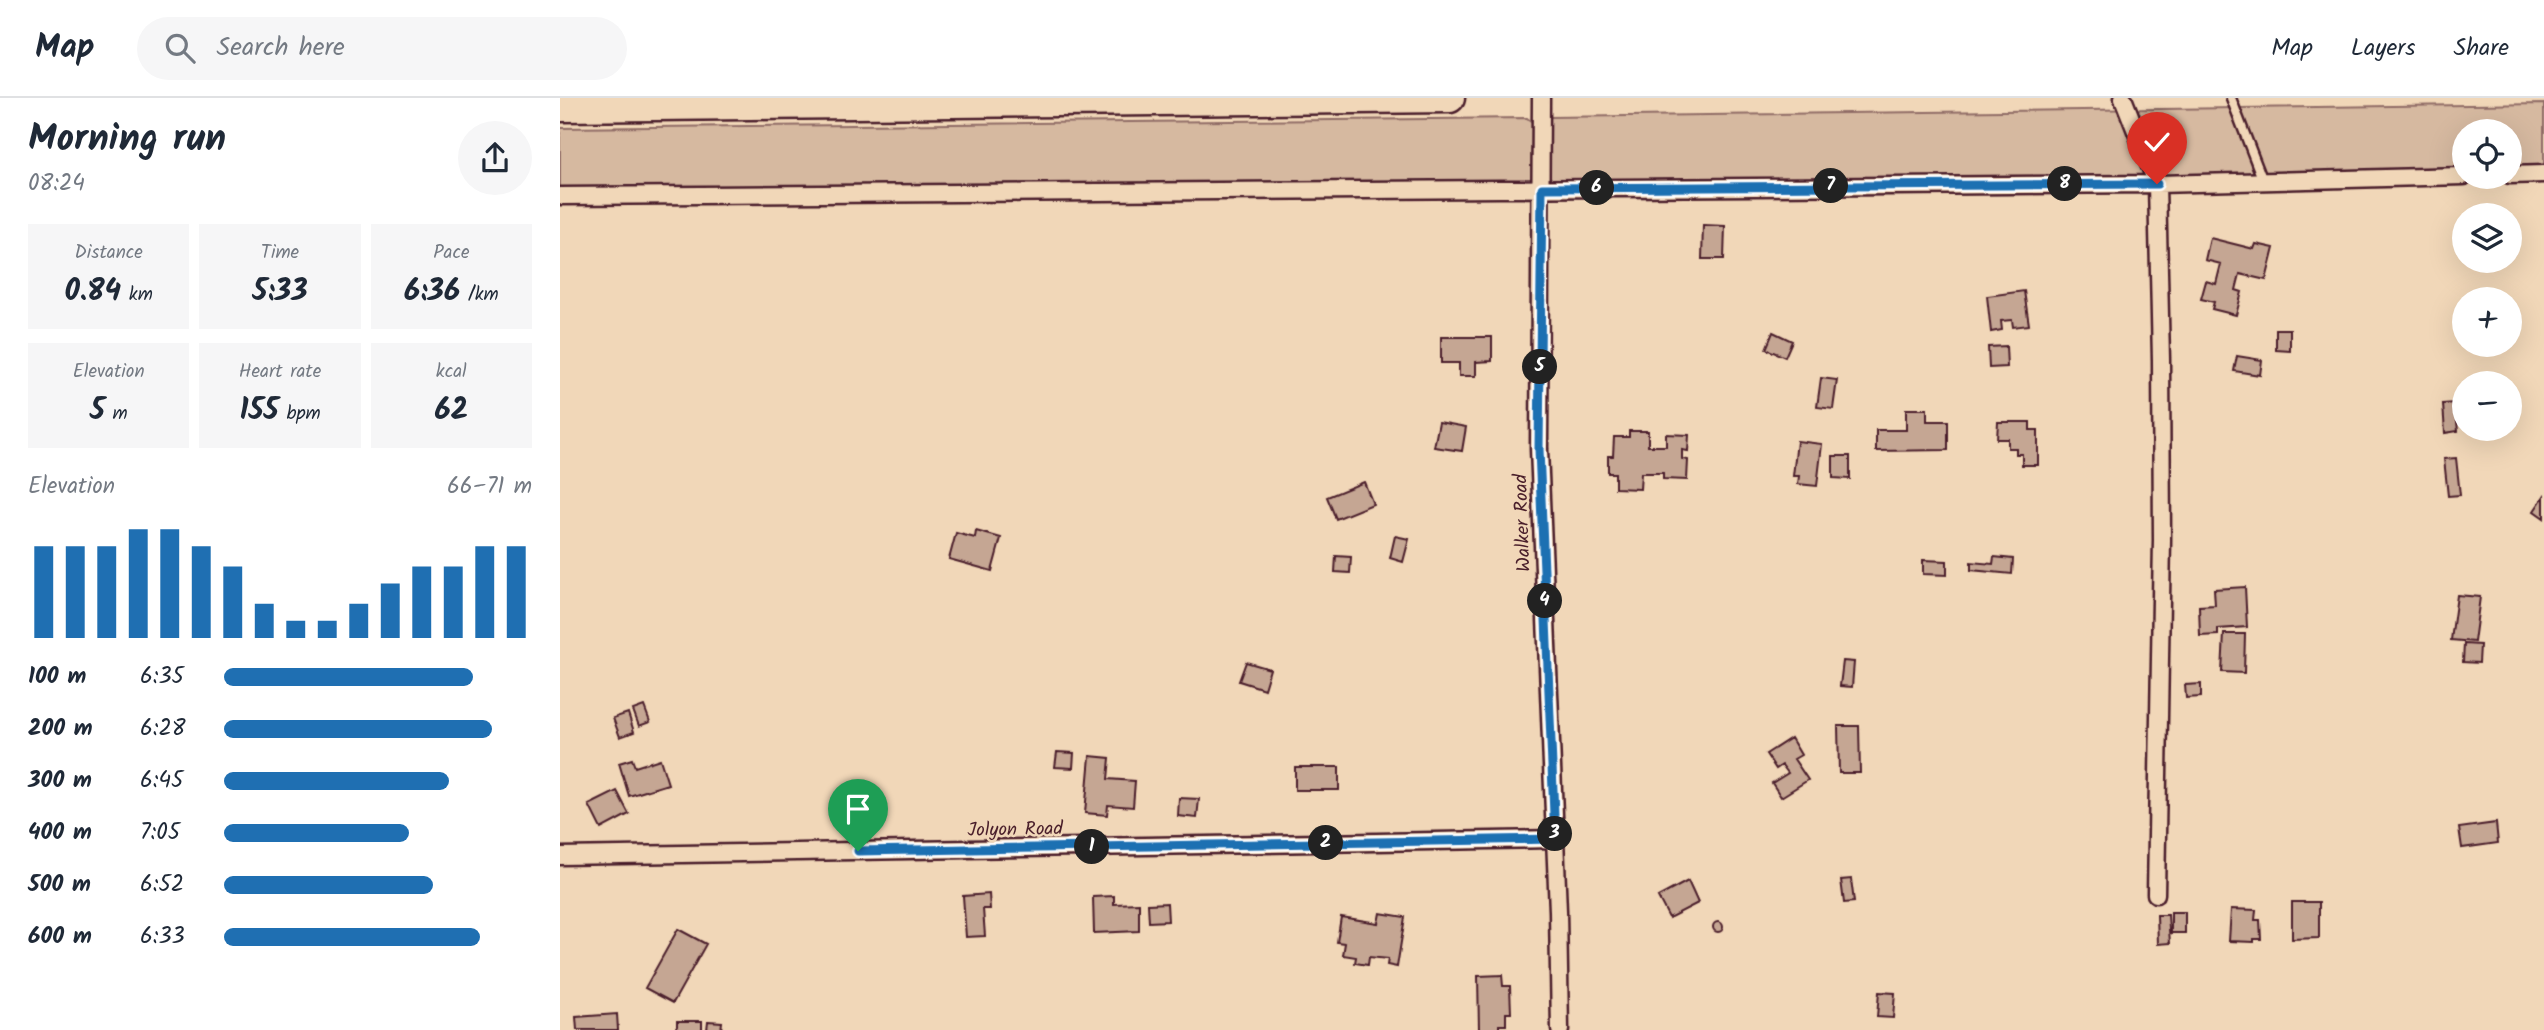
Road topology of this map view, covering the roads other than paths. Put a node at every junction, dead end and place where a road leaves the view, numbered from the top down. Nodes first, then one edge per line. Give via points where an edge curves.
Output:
1 (1450, 98) edge
2 (1542, 98) edge
3 (2123, 98) edge
4 (2231, 98) edge
5 (560, 107) edge
6 (2544, 174) edge
7 (2522, 175) edge
8 (2452, 176) edge
9 (2263, 181) junction
10 (2157, 184) junction
11 (1542, 188) junction
12 (560, 196) edge
13 (1555, 839) junction
14 (560, 856) edge
15 (2156, 894) dead end
16 (1560, 1030) edge

1 - 5 highway
2 - 11 street, Walker Road
3 - 10 street
4 - 9 lane
6 - 7 street
8 - 9 street
9 - 10 street
10 - 11 street
10 - 15 street via 2162,540
11 - 12 street
11 - 13 street, Walker Road via 1539,449
13 - 14 street, Jolyon Road
13 - 16 street, Walker Road

